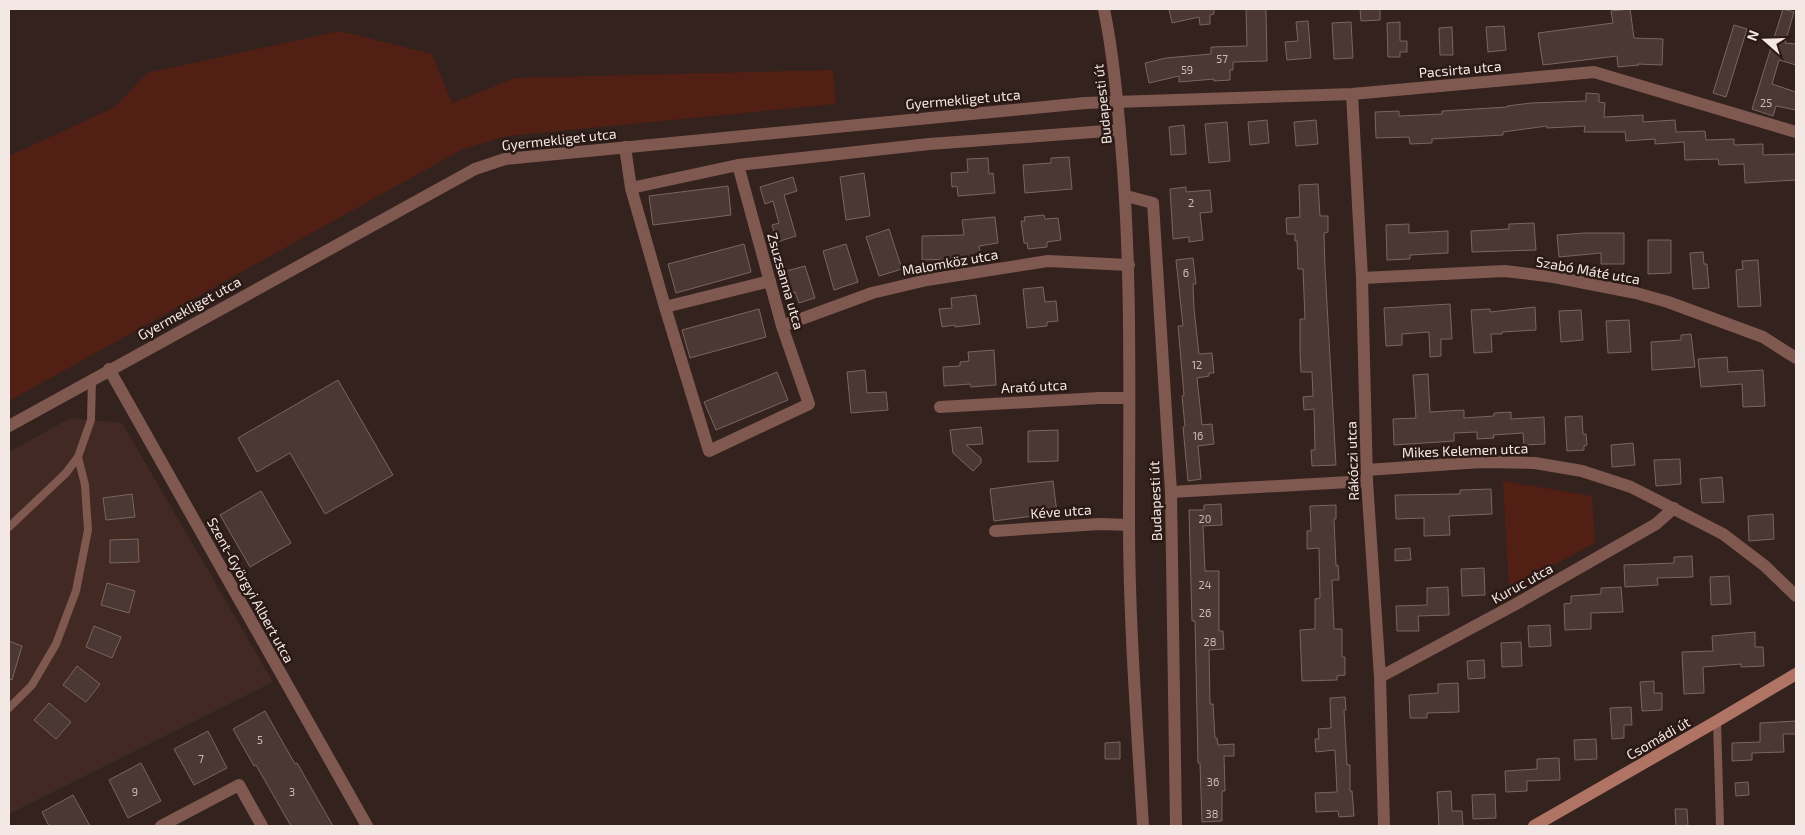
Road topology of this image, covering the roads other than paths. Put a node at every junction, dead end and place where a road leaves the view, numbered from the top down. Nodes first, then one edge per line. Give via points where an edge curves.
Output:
1 (1104, 9) edge
2 (1352, 94) junction
3 (1118, 102) junction
4 (1120, 130) junction
5 (1796, 132) edge
6 (625, 147) junction
7 (738, 165) junction
8 (631, 188) junction
9 (1126, 196) junction
10 (1129, 265) junction
11 (1362, 278) junction
12 (770, 281) junction
13 (665, 308) junction
14 (782, 326) junction
15 (1796, 358) edge
16 (109, 369) junction
17 (92, 379) junction
18 (1130, 398) junction
19 (940, 407) dead end
20 (9, 426) edge
21 (78, 457) junction
22 (1367, 476) junction
23 (1171, 492) junction
24 (1674, 508) junction
25 (1129, 525) junction
26 (9, 527) edge
27 (995, 531) dead end
28 (1796, 596) edge
29 (1796, 674) edge
30 (1380, 677) junction
31 (9, 708) edge
32 (1717, 722) junction
33 (161, 826) edge
34 (262, 826) edge
35 (367, 826) edge
36 (1143, 826) edge
37 (1176, 826) edge
38 (1384, 826) edge
39 (1534, 826) edge
40 (1720, 826) edge

1 - 3 street, Budapesti út
2 - 3 street, Pacsirta utca
2 - 5 street, Pacsirta utca via 1594,72
2 - 11 street, Rákóczi utca
3 - 4 street, Budapesti út
3 - 6 street, Gyermekliget utca via 1075,103
4 - 7 street via 929,144
4 - 9 street, Budapesti út
6 - 8 street
6 - 16 street, Gyermekliget utca via 505,159 475,169
7 - 8 street
7 - 12 street, Zsuzsanna utca
8 - 13 street
9 - 10 street, Budapesti út
9 - 23 street, Budapesti út via 1153,203
10 - 14 street, Malomköz utca via 1048,261 927,280 872,293
10 - 18 street, Budapesti út
11 - 15 street, Szabó Máté utca via 1505,271 1554,277 1668,302 1763,338
11 - 22 street, Rákóczi utca
12 - 13 street
12 - 14 street, Zsuzsanna utca
13 - 14 street, Zsuzsanna utca via 709,451 809,404
16 - 17 street, Gyermekliget utca
16 - 35 street, Szent-Györgyi Albert utca
17 - 20 street, Gyermekliget utca
17 - 21 lane via 91,420
18 - 19 street, Arató utca
18 - 25 street, Budapesti út
21 - 26 lane via 66,473
21 - 31 lane via 85,485 88,530 76,591 56,644 32,685
22 - 23 street, Mikes Kelemen utca
22 - 24 street, Mikes Kelemen utca via 1481,462 1535,462 1582,471 1631,487
22 - 30 street, Rákóczi utca
23 - 37 street, Budapesti út
24 - 28 street, Mikes Kelemen utca via 1723,534 1765,566
24 - 30 street, Kuruc utca via 1656,524
25 - 27 street, Kéve utca
25 - 36 street, Budapesti út
29 - 32 main road, Csomádi út
30 - 38 street, Rákóczi utca
32 - 39 main road, Csomádi út
32 - 40 lane
33 - 34 street via 239,785

